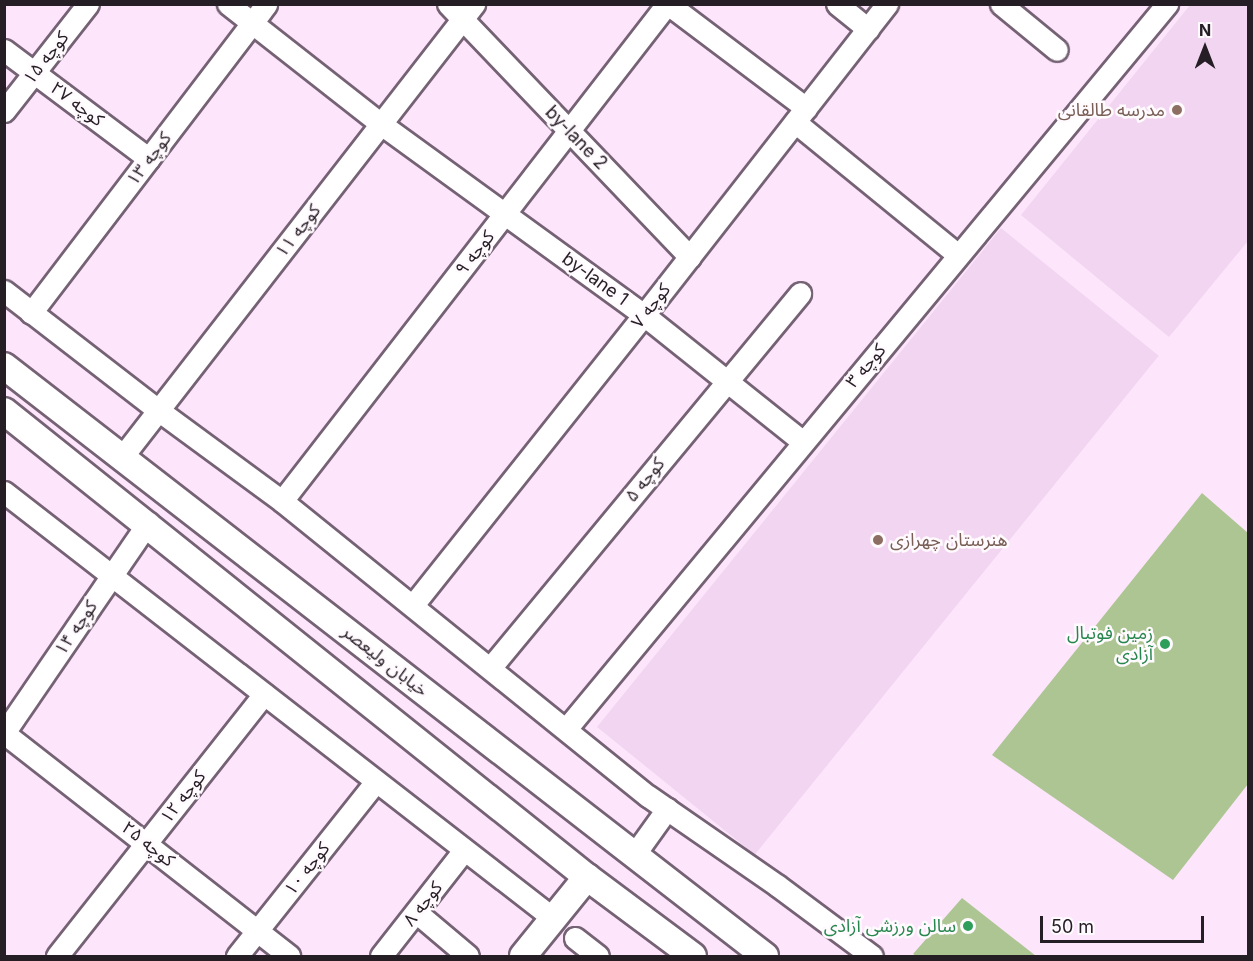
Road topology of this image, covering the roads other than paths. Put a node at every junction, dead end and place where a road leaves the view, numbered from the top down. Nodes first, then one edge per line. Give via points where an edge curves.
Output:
1 (88, 4) edge
2 (228, 4) edge
3 (266, 4) edge
4 (668, 4) edge
5 (837, 4) edge
6 (887, 4) edge
7 (1001, 4) edge
8 (1167, 4) edge
9 (462, 9) edge
10 (252, 24) junction
11 (868, 28) junction
12 (4, 50) edge
13 (1057, 50) dead end
14 (35, 72) junction
15 (4, 111) edge
16 (801, 115) junction
17 (381, 124) junction
18 (569, 132) junction
19 (149, 159) junction
20 (506, 213) junction
21 (958, 255) junction
22 (690, 257) junction
23 (4, 291) edge
24 (800, 293) dead end
25 (31, 313) junction
26 (644, 315) junction
27 (4, 366) edge
28 (726, 381) junction
29 (158, 410) junction
30 (4, 411) edge
31 (803, 442) junction
32 (122, 457) junction
33 (4, 492) edge
34 (282, 501) junction
35 (148, 524) junction
36 (111, 575) junction
37 (301, 596) junction
38 (413, 605) junction
39 (277, 627) junction
40 (491, 667) junction
41 (264, 694) junction
42 (566, 729) junction
43 (4, 733) edge
44 (376, 782) junction
45 (667, 809) junction
46 (147, 843) junction
47 (464, 850) junction
48 (634, 855) junction
49 (588, 877) junction
50 (416, 912) junction
51 (554, 920) junction
52 (257, 931) junction
53 (575, 938) dead end
54 (57, 957) edge
55 (237, 957) edge
56 (289, 957) edge
57 (381, 957) edge
58 (468, 957) edge
59 (523, 957) edge
60 (598, 957) edge
61 (693, 957) edge
62 (765, 957) edge
63 (873, 957) edge

1 - 14 street, کوچه ۱۵
2 - 10 street, by-lane 1
3 - 10 street, کوچه ۱۳
4 - 16 street
4 - 18 street, کوچه ۹
5 - 11 street
6 - 11 street, کوچه ۷
7 - 13 street
8 - 21 street, کوچه ۳
9 - 17 street, کوچه ۱۱
9 - 18 street, by-lane 2
10 - 17 street, by-lane 1
10 - 19 street, کوچه ۱۳
11 - 16 street, کوچه ۷
12 - 14 street, کوچه ۲۷
14 - 15 street, کوچه ۱۵
14 - 19 street, کوچه ۲۷
16 - 21 street
16 - 22 street, کوچه ۷
17 - 20 street, by-lane 1
17 - 29 street, کوچه ۱۱
18 - 20 street, کوچه ۹
18 - 22 street, by-lane 2
19 - 25 street, کوچه ۱۳
20 - 26 street, by-lane 1
20 - 34 street, کوچه ۹
21 - 31 street, کوچه ۳
22 - 26 street, کوچه ۷
23 - 25 street
24 - 28 street, کوچه ۵
25 - 29 street
26 - 28 street, by-lane 1
26 - 38 street, کوچه ۷
27 - 32 street, خیابان ولیعصر
28 - 31 street, by-lane 1
28 - 40 street, کوچه ۵
29 - 32 street, کوچه ۱۱
29 - 34 street
30 - 35 street
31 - 42 street, کوچه ۳
32 - 37 street, خیابان ولیعصر
33 - 36 street
34 - 38 street
35 - 36 street, کوچه ۱۴
35 - 39 street
36 - 41 street
36 - 43 street, کوچه ۱۴
37 - 39 street
37 - 48 street, خیابان ولیعصر
38 - 40 street
39 - 49 street
40 - 42 street
41 - 44 street
41 - 46 street, کوچه ۱۲
42 - 45 street
43 - 46 street, کوچه ۲۵
44 - 47 street
44 - 52 street, کوچه ۱۰
45 - 48 street
45 - 63 street
46 - 52 street, کوچه ۲۵
46 - 54 street, کوچه ۱۲
47 - 50 street, کوچه ۸
47 - 51 street
48 - 62 street, خیابان ولیعصر
49 - 51 street
49 - 61 street
50 - 57 street, کوچه ۸
50 - 58 street
51 - 59 street
52 - 55 street, کوچه ۱۰
52 - 56 street, کوچه ۲۵
53 - 60 street

